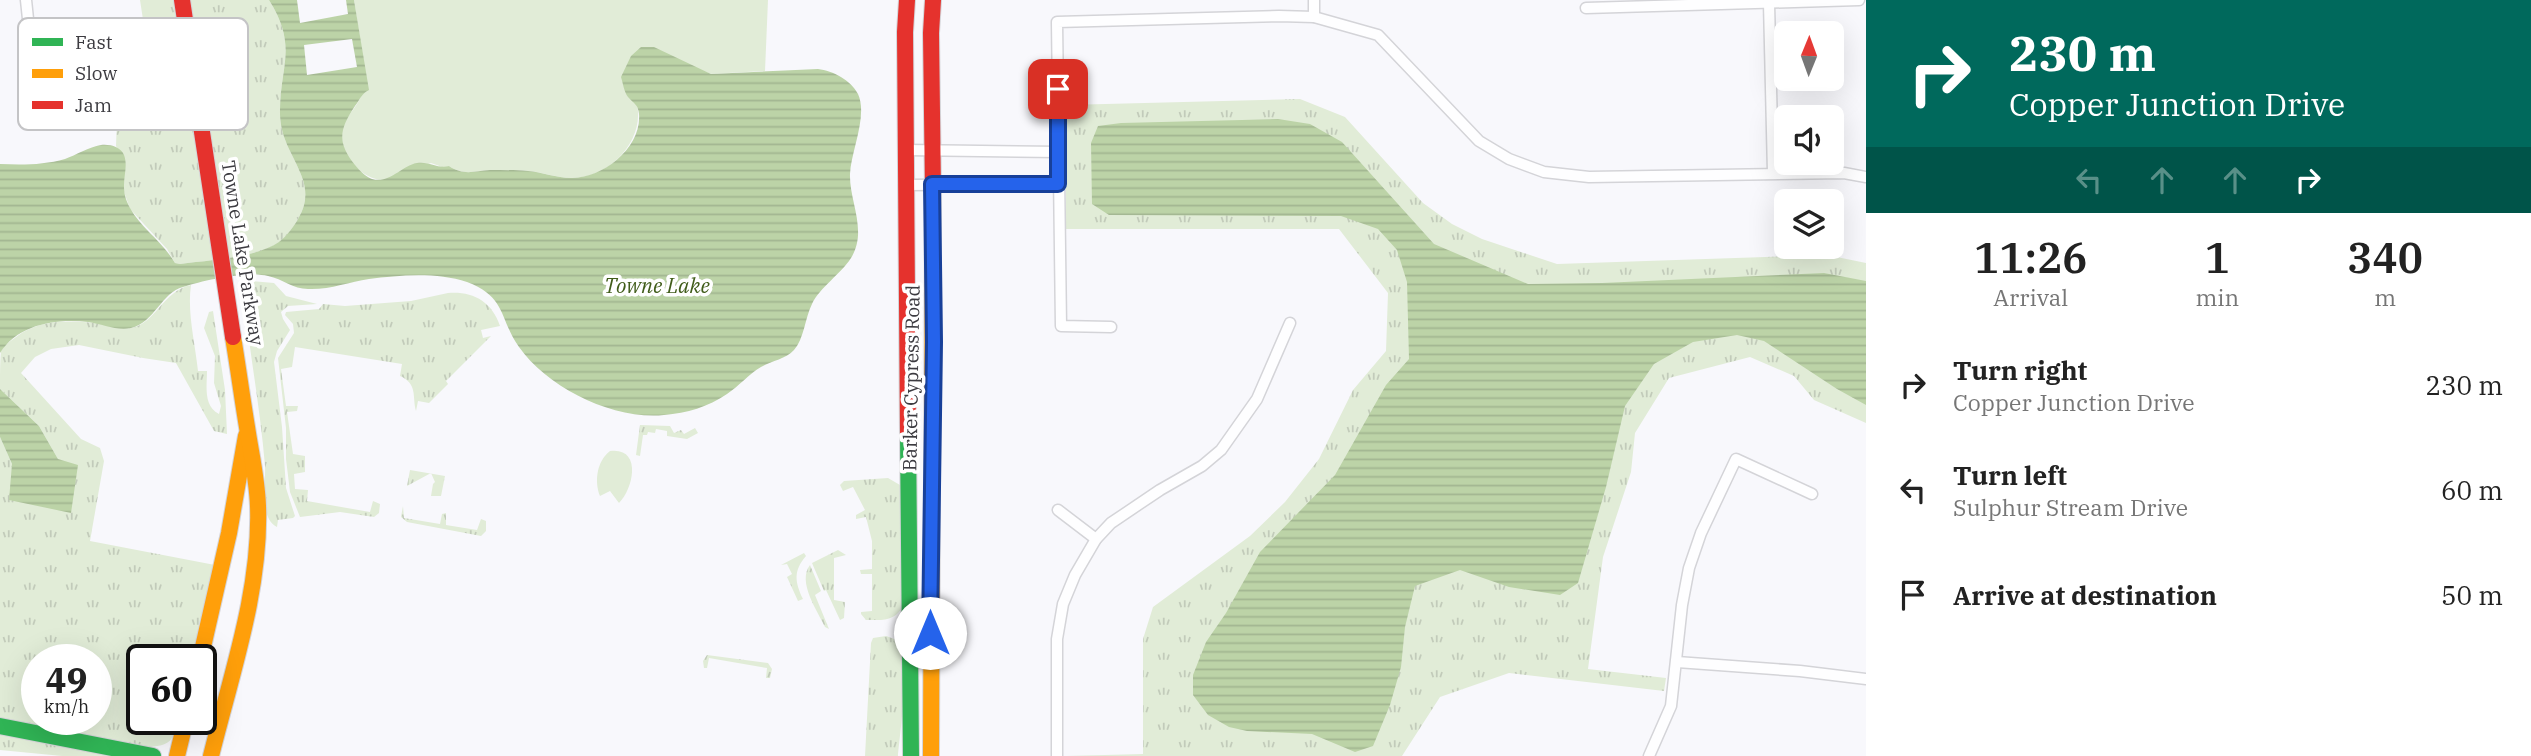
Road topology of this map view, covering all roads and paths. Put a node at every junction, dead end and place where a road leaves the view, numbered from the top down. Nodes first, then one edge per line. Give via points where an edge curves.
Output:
1 (26, 0) edge
2 (182, 0) edge
3 (907, 0) edge
4 (933, 0) edge
5 (1314, 0) edge
6 (1859, 0) edge
7 (1769, 3) junction
8 (1586, 8) dead end
9 (1314, 17) junction
10 (28, 18) edge
11 (185, 18) edge
12 (202, 130) edge
13 (906, 150) junction
14 (932, 150) junction
15 (1059, 152) junction
16 (1773, 173) junction
17 (1866, 177) edge
18 (906, 184) junction
19 (932, 184) junction
20 (1058, 184) junction
21 (1290, 323) dead end
22 (1111, 327) dead end
23 (247, 430) junction
24 (910, 471) junction
25 (1812, 494) dead end
26 (1058, 510) dead end
27 (229, 533) junction
28 (257, 536) junction
29 (1096, 539) junction
30 (930, 584) junction
31 (204, 644) edge
32 (1677, 662) junction
33 (1866, 679) edge
34 (0, 726) edge
35 (182, 735) edge
36 (153, 756) edge
37 (177, 756) edge
38 (211, 756) edge
39 (911, 756) edge
40 (931, 756) edge
41 (1057, 756) edge
42 (1649, 756) edge

1 - 10 street
2 - 11 main road, Towne Lake Parkway
3 - 13 main road, Barker Cypress Road
4 - 14 main road, Barker Cypress Road
5 - 9 street
6 - 7 street
7 - 8 street
7 - 16 street
9 - 15 street via 1057,22
9 - 16 street via 1378,35 1479,141 1544,172 1589,177
12 - 23 main road, Towne Lake Parkway
13 - 14 street
13 - 18 main road, Barker Cypress Road
14 - 15 street
14 - 19 main road, Barker Cypress Road
15 - 20 street
16 - 17 street
18 - 19 street
18 - 24 main road, Barker Cypress Road
19 - 20 street
19 - 30 main road, Barker Cypress Road
20 - 22 street via 1061,326
21 - 29 street via 1257,398 1222,450 1139,503
23 - 27 main road, Towne Lake Parkway
23 - 28 main road, Towne Lake Parkway via 256,470
24 - 30 main road via 920,474 921,537
24 - 39 main road, Barker Cypress Road
25 - 32 street via 1736,459 1689,568
26 - 29 street
27 - 28 main road
27 - 31 main road, Towne Lake Parkway
28 - 38 main road, Towne Lake Parkway via 247,604
29 - 41 street via 1063,604 1057,639
30 - 40 main road, Barker Cypress Road
32 - 33 street
32 - 42 street via 1671,706
34 - 36 main road
35 - 37 main road

